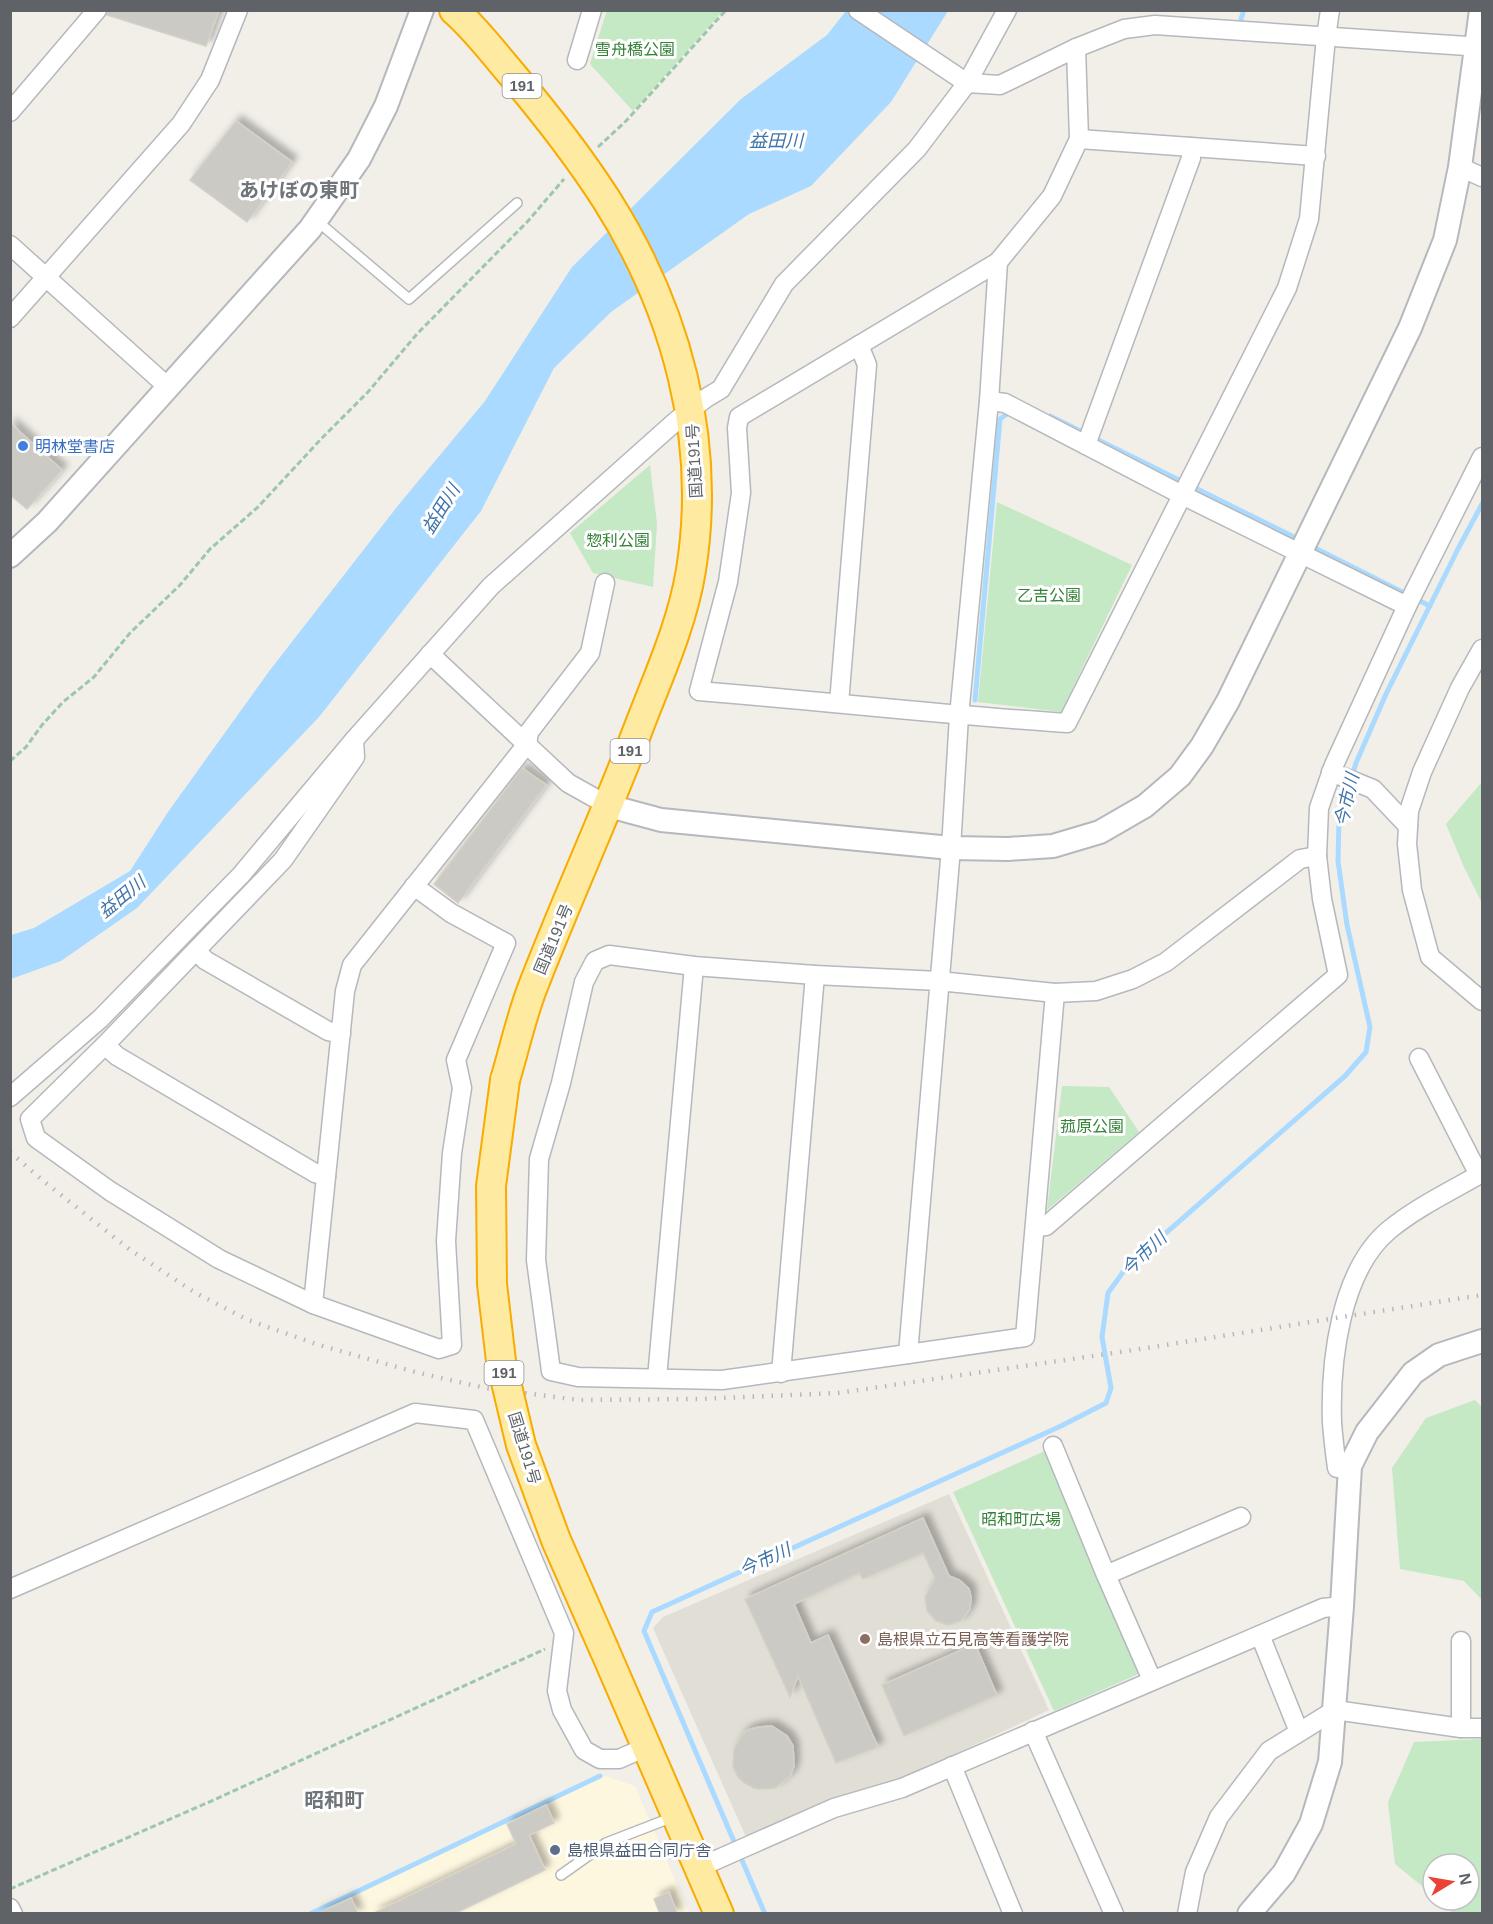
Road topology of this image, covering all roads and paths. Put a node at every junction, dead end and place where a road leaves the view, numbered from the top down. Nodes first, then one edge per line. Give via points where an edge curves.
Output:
1 (97, 10) edge
2 (238, 10) edge
3 (422, 10) edge
4 (454, 10) edge
5 (592, 10) edge
6 (726, 10) edge
7 (858, 10) edge
8 (1007, 10) edge
9 (1330, 10) edge
10 (1480, 10) edge
11 (1155, 18) edge
12 (1326, 37) junction
13 (1479, 46) edge
14 (1076, 48) junction
15 (577, 60) dead end
16 (966, 83) junction
17 (10, 112) edge
18 (1079, 139) junction
19 (1191, 147) junction
20 (1316, 156) junction
21 (582, 164) junction
22 (1460, 167) junction
23 (1482, 177) edge
24 (517, 203) dead end
25 (316, 220) junction
26 (10, 245) edge
27 (998, 262) junction
28 (47, 277) junction
29 (10, 318) edge
30 (860, 345) junction
31 (168, 387) junction
32 (989, 401) junction
33 (691, 410) junction
34 (1086, 445) junction
35 (1482, 457) edge
36 (1182, 495) junction
37 (1300, 552) junction
38 (10, 556) edge
39 (605, 583) dead end
40 (1407, 606) junction
41 (1482, 649) edge
42 (430, 654) junction
43 (839, 703) junction
44 (960, 716) junction
45 (354, 740) junction
46 (527, 744) junction
47 (10, 761) edge
48 (1334, 774) junction
49 (609, 806) junction
50 (1408, 826) junction
51 (951, 848) junction
52 (1317, 856) junction
53 (414, 886) junction
54 (197, 951) junction
55 (694, 966) junction
56 (815, 975) junction
57 (939, 981) junction
58 (1054, 993) junction
59 (1482, 1000) edge
60 (341, 1034) junction
61 (105, 1045) junction
62 (1419, 1058) dead end
63 (10, 1097) edge
64 (1481, 1174) edge
65 (326, 1176) junction
66 (1036, 1227) junction
67 (313, 1304) junction
68 (1482, 1341) edge
69 (908, 1354) junction
70 (781, 1372) junction
71 (657, 1378) junction
72 (1053, 1446) dead end
73 (1350, 1466) junction
74 (1241, 1517) dead end
75 (1106, 1575) junction
76 (10, 1590) edge
77 (1342, 1606) junction
78 (1260, 1635) junction
79 (564, 1641) junction
80 (1461, 1641) dead end
81 (1152, 1680) junction
82 (1335, 1710) junction
83 (1461, 1728) junction
84 (1482, 1728) edge
85 (1033, 1731) junction
86 (1299, 1732) junction
87 (646, 1748) junction
88 (952, 1766) junction
89 (675, 1816) junction
90 (698, 1868) junction
91 (561, 1875) dead end
92 (10, 1889) edge
93 (10, 1908) edge
94 (13, 1914) edge
95 (719, 1914) edge
96 (1013, 1914) edge
97 (1114, 1914) edge
98 (1187, 1914) edge
99 (1249, 1914) edge

1 - 17 street
2 - 28 street via 210,80 182,124
3 - 25 street via 386,106 358,159
4 - 21 highway, 国道191号 / 191 via 515,78
5 - 15 street
6 - 21 path via 626,122
7 - 16 street
8 - 16 street
9 - 12 street
10 - 13 street
11 - 12 street
11 - 14 street
12 - 13 street
12 - 20 street
13 - 22 street
14 - 16 street via 1000,85
14 - 18 street
16 - 33 street via 917,149 784,284 721,389
18 - 19 street
18 - 27 street via 1052,196
19 - 20 street
19 - 34 street via 1191,158
20 - 36 street via 1309,219 1287,288
21 - 33 highway, 国道191号 / 191 via 624,227 655,289
21 - 47 path via 417,334 368,392 258,507 210,549 94,677 63,702
22 - 23 street
22 - 37 street via 1445,240 1410,328
24 - 25 lane via 409,299
25 - 31 street
26 - 28 street
27 - 30 street
27 - 32 street
28 - 29 street
28 - 31 street
30 - 43 street via 867,366
30 - 43 street via 739,417 741,493 728,582 699,691
31 - 38 street via 47,522
32 - 34 street via 1005,403
32 - 44 street
33 - 42 street via 491,586
33 - 49 highway, 国道191号 / 191 via 698,489 691,570 676,630
34 - 36 street
35 - 40 street
36 - 37 street
36 - 44 street via 1067,723
37 - 40 street
37 - 51 street via 1202,746 1180,776 1145,806 1100,832 1053,846
39 - 46 street via 590,653 529,732
40 - 48 street
41 - 50 street via 1422,772
42 - 45 street
42 - 46 street
43 - 44 street
44 - 51 street
45 - 54 street via 356,757 283,860
45 - 63 street via 241,875 100,1019
46 - 49 street via 568,783
46 - 53 street
48 - 50 street via 1368,787
48 - 52 street via 1319,808
49 - 51 street via 661,820
49 - 87 highway, 国道191号 / 191, bridge via 531,991 505,1080 491,1186 492,1284 501,1360 521,1445 556,1540
50 - 59 street via 1412,890 1430,957
51 - 57 street
52 - 58 street via 1300,859 1166,962 1133,979 1096,991
52 - 66 street via 1338,975 1046,1226
53 - 60 street via 352,965
53 - 67 street via 451,913 506,943 456,1060 462,1088 452,1153 446,1241 452,1346 439,1349
54 - 60 street via 215,966 328,1031
54 - 61 street
55 - 56 street
55 - 71 street
55 - 71 street via 609,955 595,961 584,982 539,1159 536,1260 551,1371 578,1377
56 - 57 street
56 - 70 street
57 - 58 street
57 - 69 street
58 - 66 street
60 - 65 street
61 - 65 street via 117,1056
61 - 67 street via 30,1119 36,1138 110,1191 219,1259
62 - 64 street
64 - 73 street via 1388,1230 1370,1249 1352,1283 1341,1317 1332,1422 1337,1468
65 - 67 street
66 - 69 street via 1025,1337
68 - 73 street via 1439,1354 1413,1373 1367,1432
69 - 70 street
70 - 71 street via 722,1380
72 - 75 street
73 - 77 street
74 - 75 street
75 - 81 street
76 - 79 street via 415,1413 474,1420 564,1633
77 - 78 street via 1323,1608
77 - 82 street
78 - 81 street
78 - 86 street
79 - 87 street via 557,1691 562,1710 584,1750 600,1759 619,1759
79 - 92 path
80 - 83 street
81 - 85 street
82 - 83 street
82 - 86 street
82 - 99 street via 1330,1762 1311,1824 1284,1873
83 - 84 street
85 - 88 street
85 - 97 street
86 - 98 street via 1269,1751 1219,1817 1196,1872
87 - 89 highway, 国道191号 / 191
88 - 90 street via 902,1788 834,1808
88 - 96 street
89 - 90 highway, 国道191号 / 191
89 - 91 lane via 606,1843
90 - 95 highway, 国道191号 / 191
93 - 94 street

